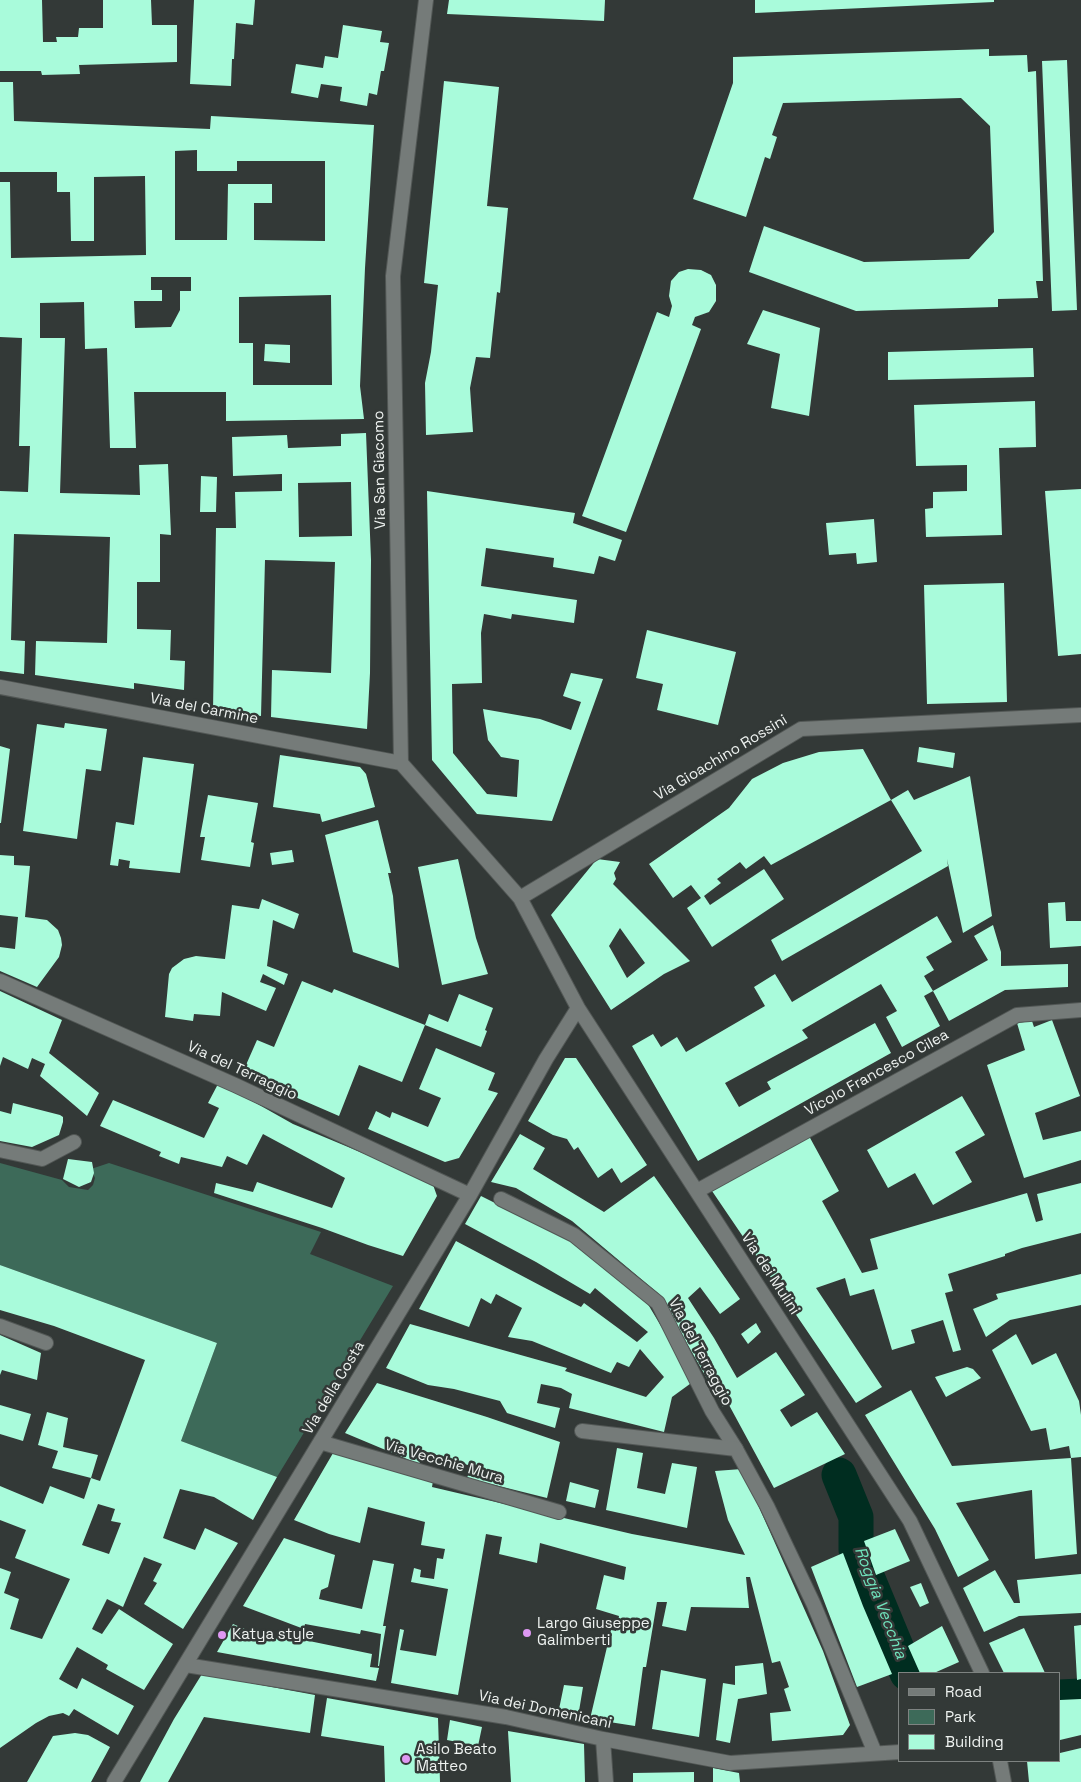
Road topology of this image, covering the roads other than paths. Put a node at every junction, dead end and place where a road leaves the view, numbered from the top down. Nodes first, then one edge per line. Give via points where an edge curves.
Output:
1 (426, 0) edge
2 (0, 687) edge
3 (1081, 715) edge
4 (401, 763) junction
5 (520, 898) junction
6 (0, 981) edge
7 (578, 1008) junction
8 (1081, 1010) edge
9 (74, 1142) dead end
10 (0, 1150) edge
11 (697, 1191) junction
12 (470, 1195) junction
13 (501, 1199) dead end
14 (0, 1326) edge
15 (46, 1343) dead end
16 (582, 1431) dead end
17 (320, 1442) junction
18 (736, 1449) junction
19 (559, 1512) dead end
20 (186, 1665) junction
21 (982, 1672) edge
22 (603, 1740) junction
23 (898, 1752) edge
24 (875, 1753) junction
25 (1000, 1762) edge
26 (114, 1782) edge
27 (606, 1782) edge
28 (1004, 1782) edge

1 - 4 street, Via San Giacomo via 393,276
2 - 4 street, Via del Carmine
3 - 5 street, Via Gioachino Rossini via 801,729
4 - 5 street
5 - 7 street, Via dei Mulini
6 - 12 street, Via del Terraggio via 235,1085
7 - 11 street, Via dei Mulini
7 - 12 street, Via della Costa
8 - 11 street, Vicolo Francesco Cilea via 1017,1015
9 - 10 street via 42,1159
11 - 21 street, Via dei Mulini via 910,1521
12 - 17 street, Via della Costa
13 - 18 street, Via del Terraggio via 574,1235 658,1304 712,1411
14 - 15 street
16 - 18 street
17 - 19 street, Via Vecchie Mura
17 - 20 street, Via della Costa
18 - 24 street, Via del Terraggio via 814,1605
20 - 22 street, Via dei Domenicani via 506,1717
20 - 26 street, Via della Costa
22 - 24 street, Via dei Domenicani via 730,1763
22 - 27 street
23 - 24 street, Via dei Domenicani
25 - 28 street

